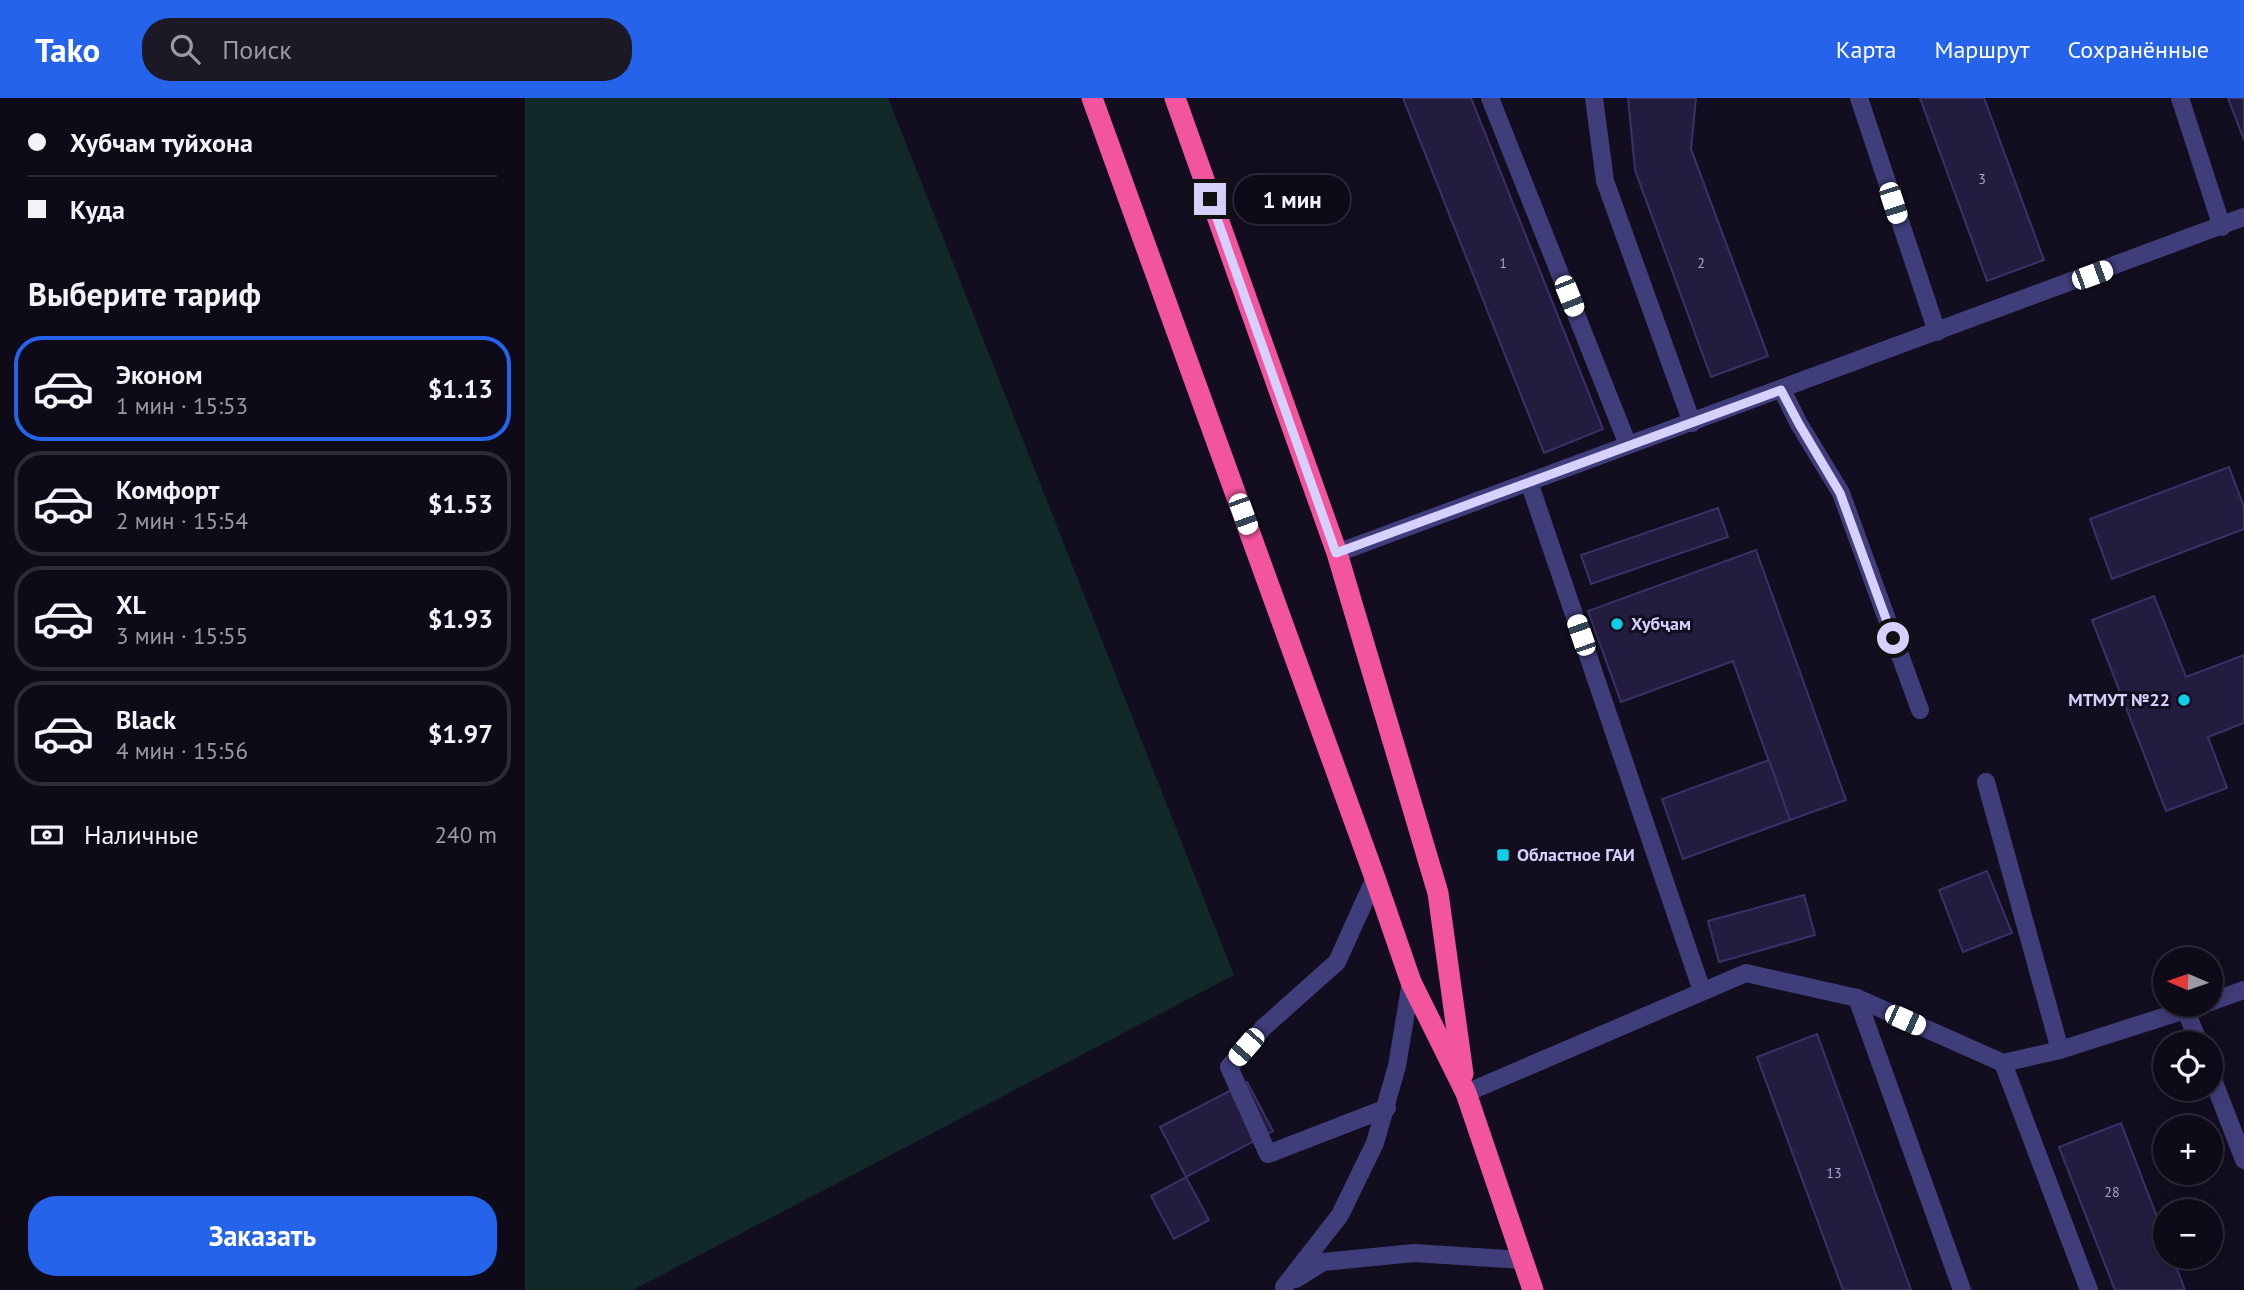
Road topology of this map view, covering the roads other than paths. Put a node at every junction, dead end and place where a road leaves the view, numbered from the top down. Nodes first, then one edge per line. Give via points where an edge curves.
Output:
1 (1092, 98) edge
2 (1175, 98) edge
3 (1490, 98) edge
4 (1594, 98) edge
5 (1859, 98) edge
6 (2180, 98) edge
7 (2244, 217) edge
8 (2222, 227) junction
9 (1937, 332) junction
10 (1781, 390) junction
11 (1692, 423) junction
12 (1627, 445) junction
13 (1529, 482) junction
14 (1336, 553) junction
15 (1920, 710) dead end
16 (1986, 782) dead end
17 (1375, 878) junction
18 (1411, 982) junction
19 (2244, 990) edge
20 (1702, 991) junction
21 (2223, 997) edge
22 (1857, 998) junction
23 (2167, 1017) edge
24 (2060, 1051) junction
25 (2003, 1063) junction
26 (1466, 1093) junction
27 (2221, 1101) edge
28 (1387, 1108) junction
29 (2244, 1160) edge
30 (1522, 1260) junction
31 (1280, 1288) edge
32 (1533, 1290) edge
33 (1962, 1290) edge
34 (2089, 1290) edge

1 - 17 highway
2 - 14 highway
3 - 12 street
4 - 11 street via 1605,181
5 - 9 street
6 - 8 street
7 - 8 street
8 - 9 street
9 - 10 street
10 - 11 street
10 - 15 street via 1840,493
11 - 12 street
12 - 13 street
13 - 14 street
13 - 20 street
14 - 26 highway via 1438,893
16 - 24 street
17 - 18 highway
17 - 28 street via 1337,962 1263,1028 1229,1067 1268,1154
18 - 26 highway
18 - 28 street
19 - 21 street
20 - 22 street via 1746,973
20 - 26 street
22 - 25 street
22 - 33 street
23 - 24 street
24 - 25 street
25 - 34 street
26 - 30 highway
27 - 29 street
28 - 31 street via 1340,1216
30 - 31 street via 1414,1253 1323,1262
30 - 32 highway

